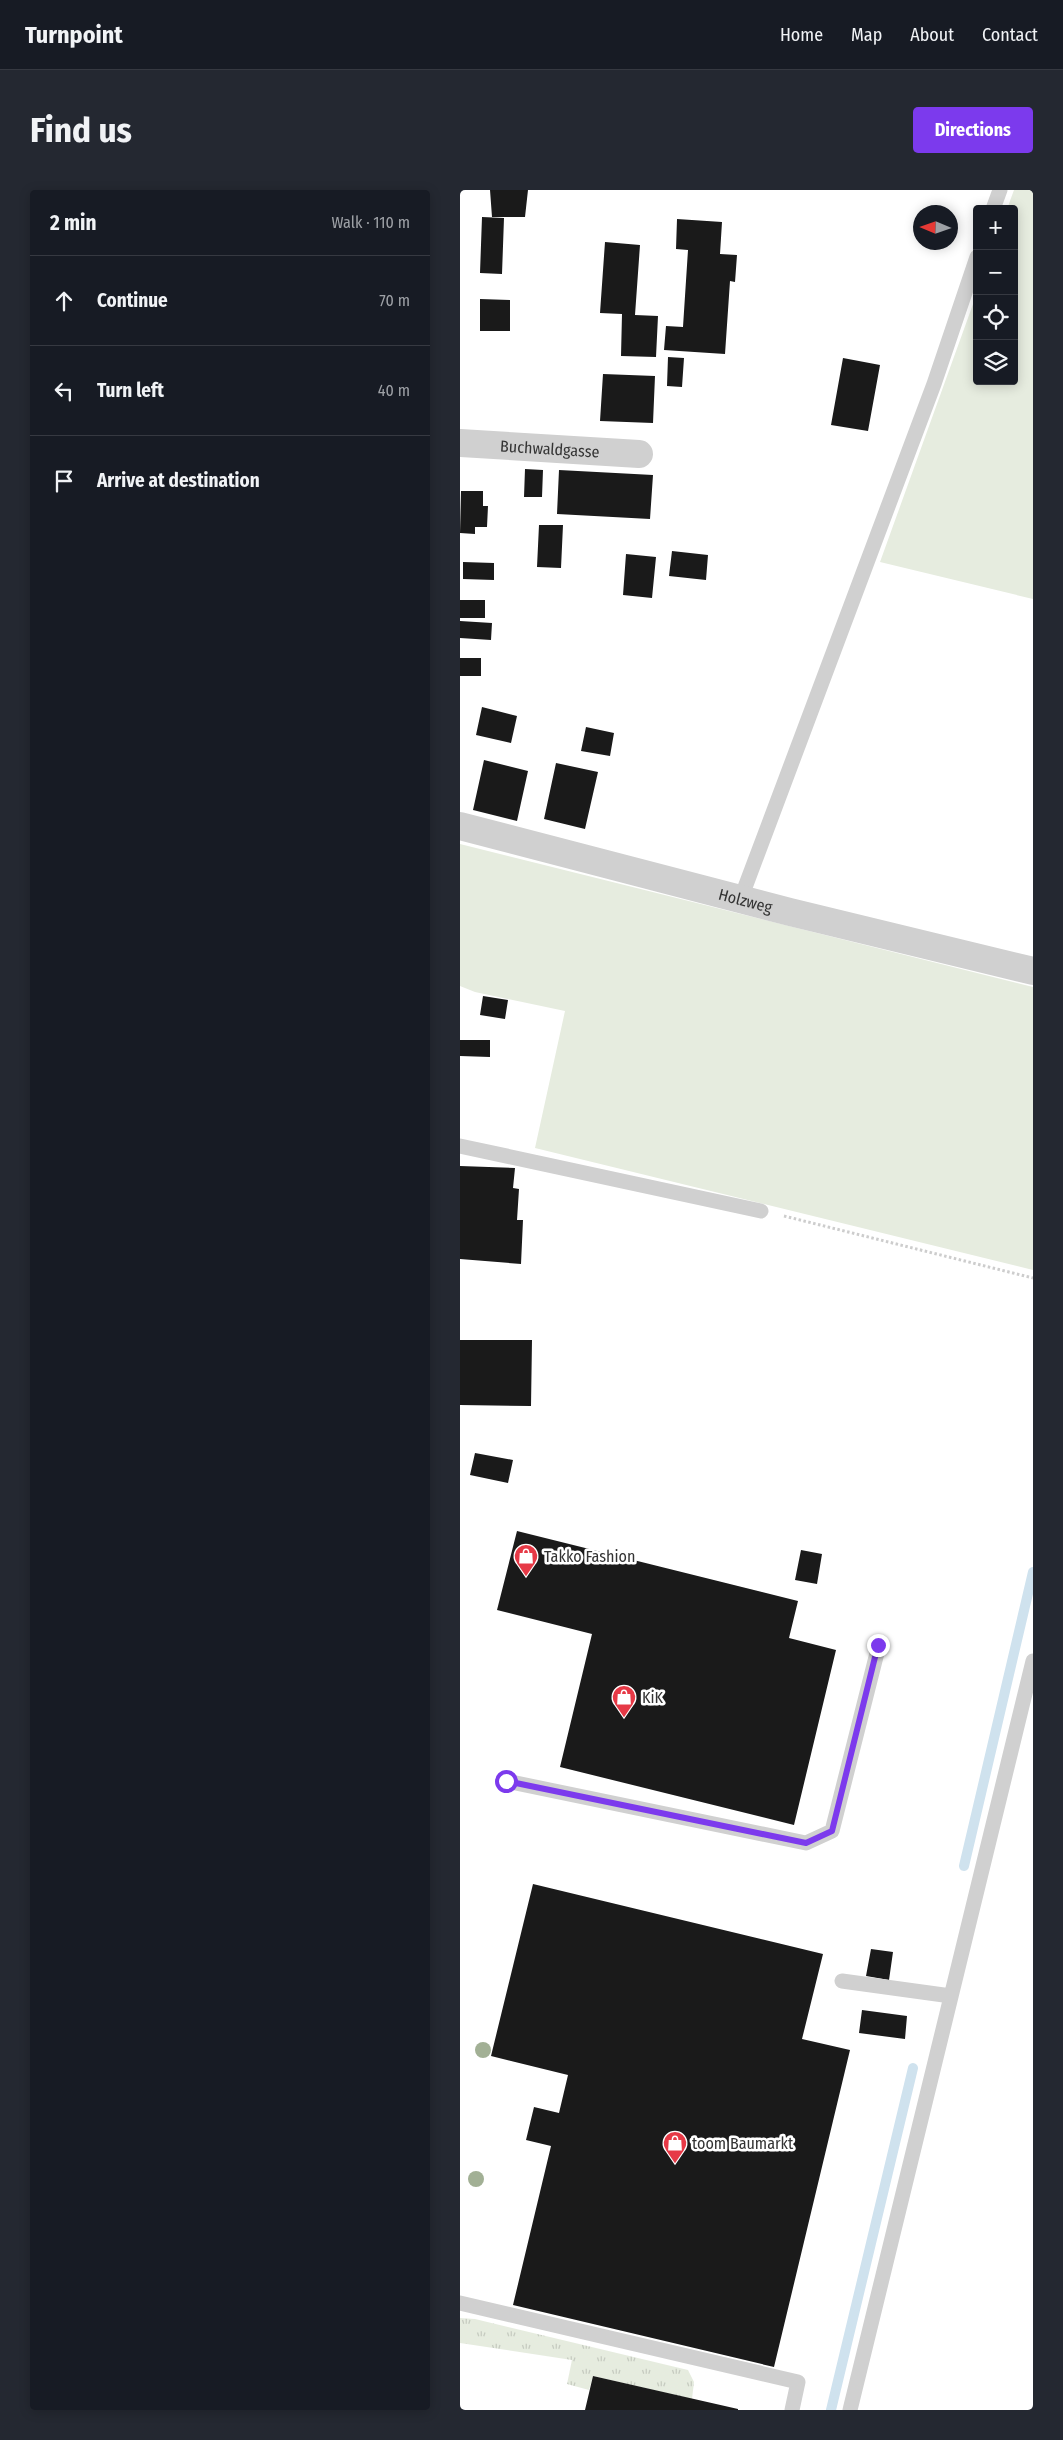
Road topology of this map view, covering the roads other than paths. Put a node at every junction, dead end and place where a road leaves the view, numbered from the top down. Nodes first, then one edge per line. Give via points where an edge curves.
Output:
1 (1000, 190) edge
2 (994, 205) edge
3 (973, 269) edge
4 (460, 443) edge
5 (639, 454) dead end
6 (460, 826) edge
7 (741, 898) junction
8 (1033, 971) edge
9 (460, 1146) edge
10 (760, 1211) road end
11 (878, 1645) dead end
12 (1033, 1661) edge
13 (506, 1781) dead end
14 (842, 1981) dead end
15 (951, 1996) junction
16 (460, 2303) edge
17 (792, 2410) edge
18 (850, 2410) edge

1 - 2 lane
3 - 7 lane via 934,384
4 - 5 street, Buchwaldgasse
6 - 7 street, Holzweg
7 - 8 street, Holzweg
9 - 10 lane
11 - 13 lane via 832,1831 806,1843
12 - 15 lane
14 - 15 lane
15 - 18 lane
16 - 17 lane via 798,2382

